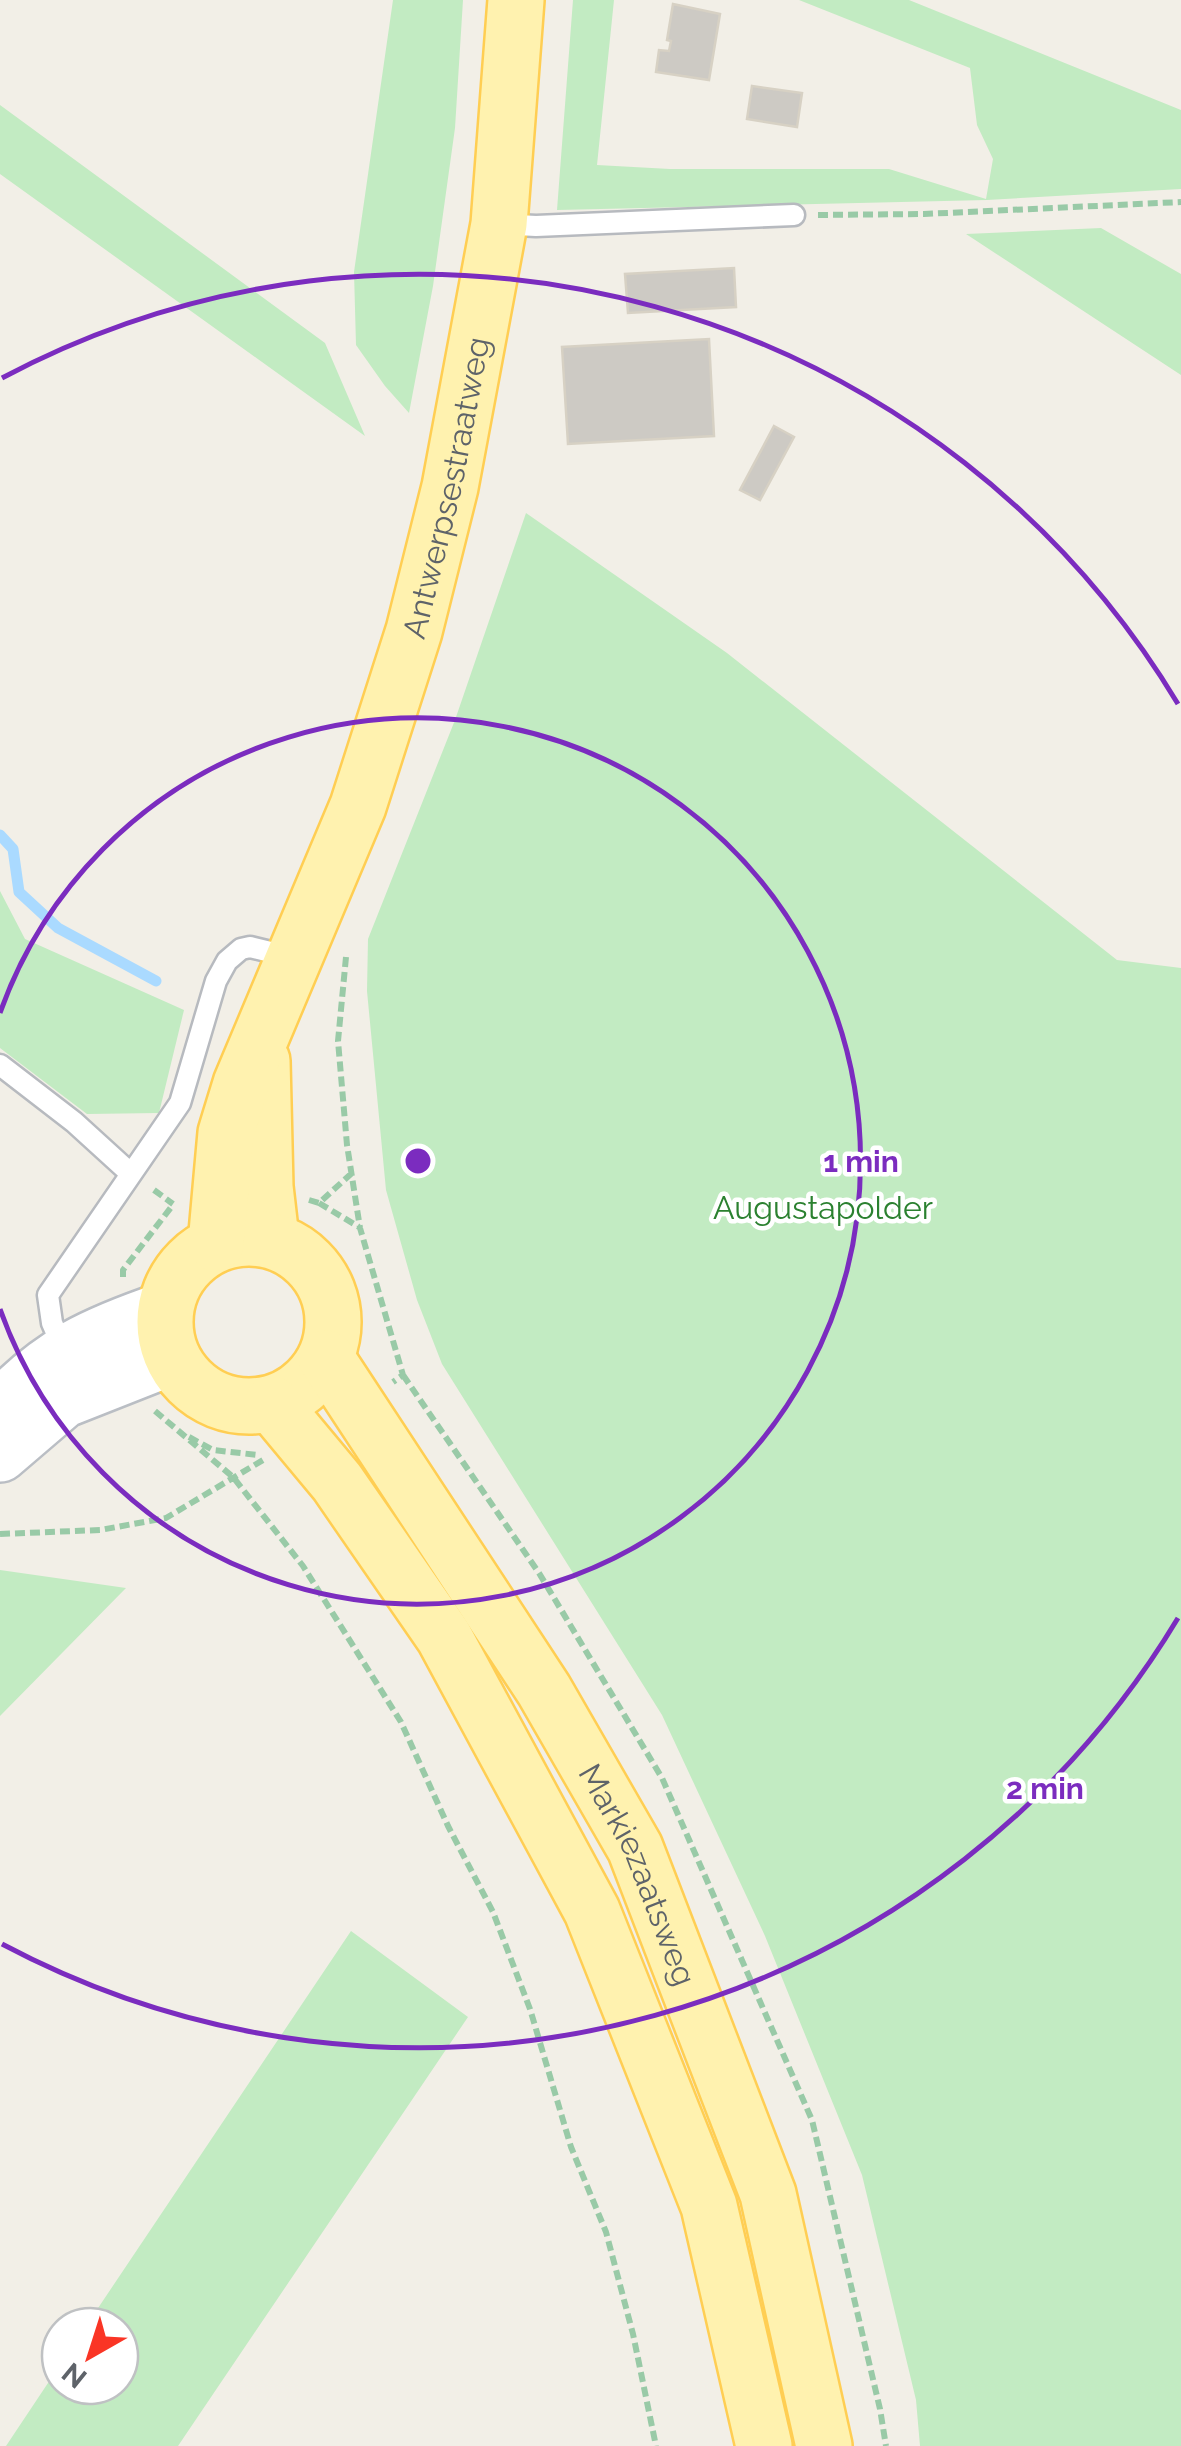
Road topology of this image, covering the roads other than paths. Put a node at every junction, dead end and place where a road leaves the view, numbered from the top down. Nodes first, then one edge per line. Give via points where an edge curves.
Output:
1 (516, 0) edge
2 (794, 215) road end
3 (498, 224) junction
4 (295, 959) junction
5 (262, 1038) junction
6 (0, 1065) edge
7 (130, 1173) junction
8 (271, 1239) junction
9 (216, 1244) junction
10 (169, 1334) junction
11 (64, 1352) junction
12 (326, 1358) junction
13 (0, 1409) edge
14 (272, 1429) junction
15 (0, 1454) edge
16 (764, 2446) edge
17 (824, 2446) edge

1 - 3 main road, Antwerpsestraatweg
2 - 3 lane
3 - 4 main road, Antwerpsestraatweg via 450,487 414,631 358,806
4 - 5 main road, Antwerpsestraatweg
4 - 7 lane via 250,947 228,961 180,1103
5 - 8 main road, Antwerpsestraatweg
5 - 9 main road, Antwerpsestraatweg via 226,1133
6 - 7 lane
7 - 11 lane via 48,1295
8 - 9 main road
8 - 12 main road via 319,1273 334,1329
9 - 10 main road via 197,1254 171,1289
10 - 11 street via 122,1325
10 - 14 main road via 189,1382 242,1406
10 - 15 street via 63,1400
11 - 13 street
12 - 14 main road
12 - 17 main road, Markiezaatsweg via 533,1673 636,1848 768,2194
14 - 16 main road, Markiezaatsweg via 338,1482 444,1636 592,1911 709,2206

